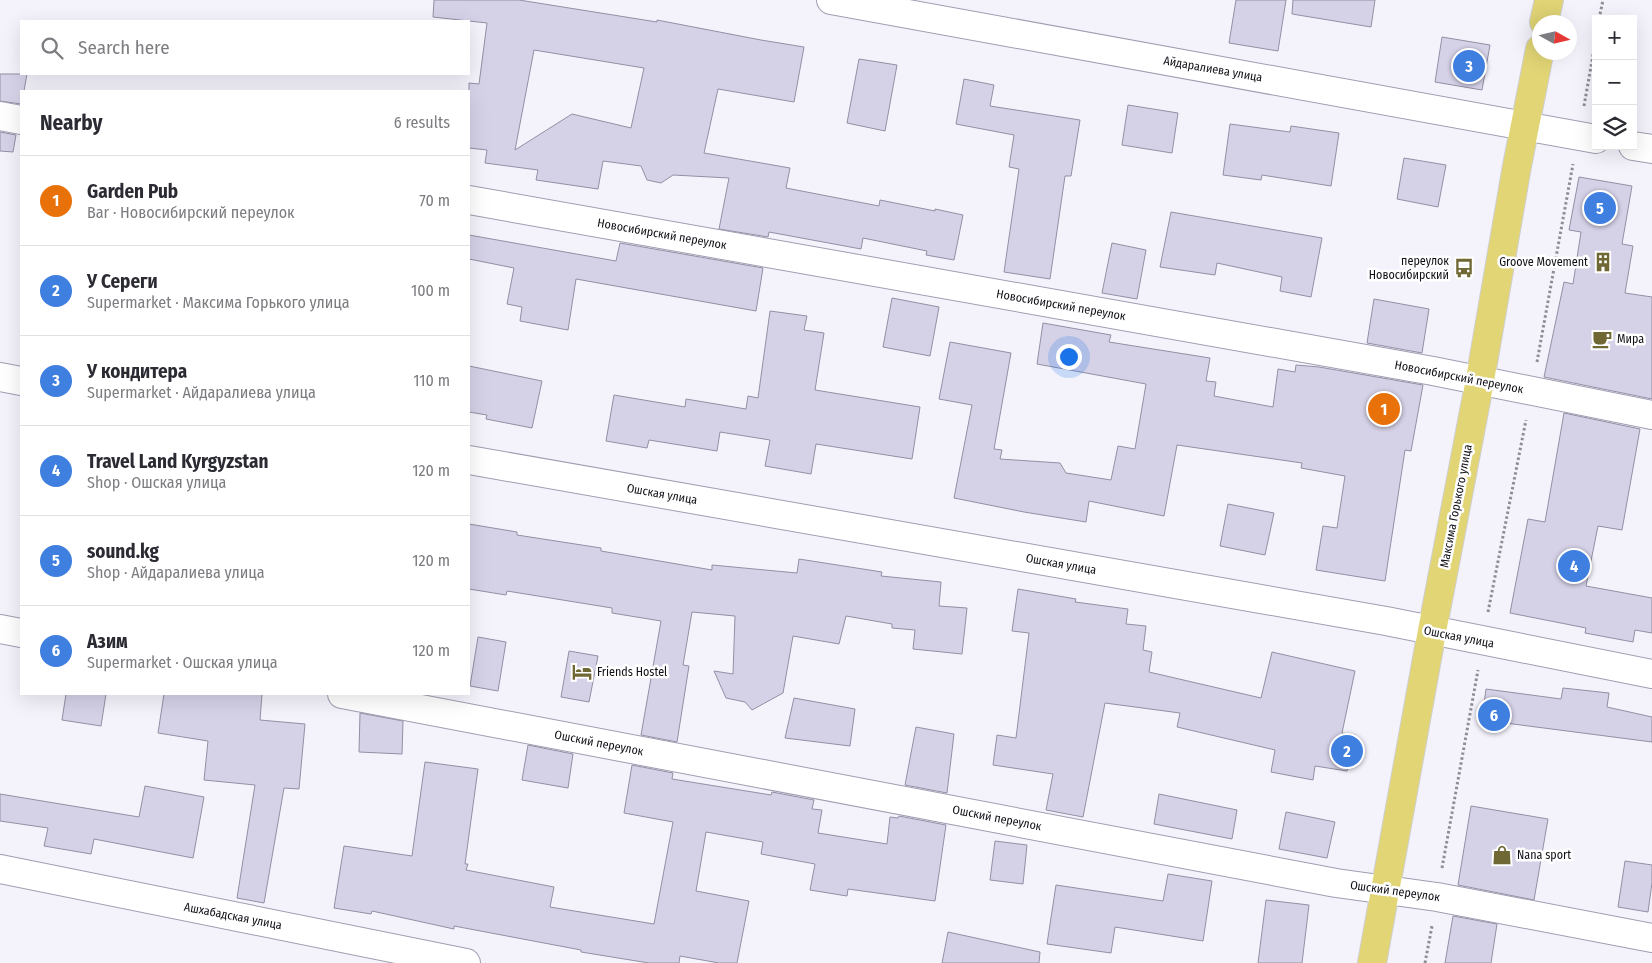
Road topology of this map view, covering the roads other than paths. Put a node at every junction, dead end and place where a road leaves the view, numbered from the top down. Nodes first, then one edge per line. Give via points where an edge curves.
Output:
1 (831, 0) edge
2 (1549, 0) edge
3 (1546, 15) edge
4 (1538, 60) edge
5 (0, 116) edge
6 (20, 120) edge
7 (1525, 125) junction
8 (1587, 137) edge
9 (1637, 147) edge
10 (1652, 150) edge
11 (470, 200) edge
12 (0, 377) edge
13 (1480, 380) junction
14 (20, 381) edge
15 (1652, 415) edge
16 (470, 460) edge
17 (0, 629) edge
18 (1432, 631) junction
19 (20, 633) edge
20 (1652, 674) edge
21 (347, 695) edge
22 (0, 869) edge
23 (1385, 890) junction
24 (1652, 938) edge
25 (466, 963) edge
26 (1372, 963) edge

1 - 7 street, Айдаралиева улица
2 - 3 main road
4 - 7 main road, Максима Горького улица
5 - 6 street
7 - 8 street, Айдаралиева улица
7 - 13 main road, Максима Горького улица
9 - 10 street
11 - 13 street, Новосибирский переулок
12 - 14 street
13 - 15 street, Новосибирский переулок
13 - 18 main road, Максима Горького улица
16 - 18 street, Ошская улица
17 - 19 street
18 - 20 street, Ошская улица
18 - 23 main road, Максима Горького улица
21 - 23 street, Ошский переулок
22 - 25 street, Ашхабадская улица
23 - 24 street, Ошский переулок
23 - 26 main road, Максима Горького улица

